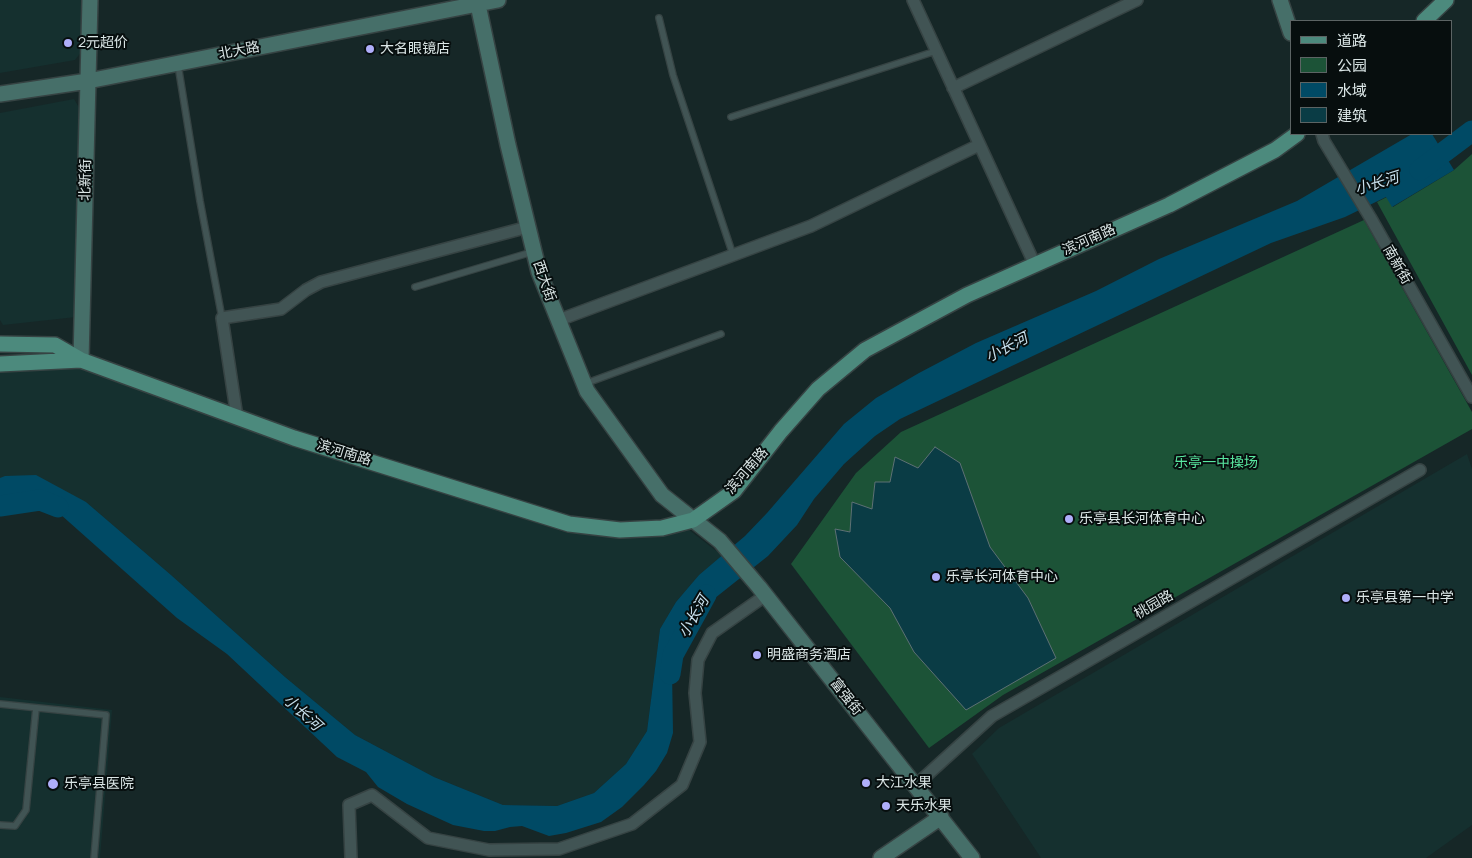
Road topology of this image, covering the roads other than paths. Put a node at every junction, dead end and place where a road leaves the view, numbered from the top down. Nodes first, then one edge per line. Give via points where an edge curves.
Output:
1 (90, 0) edge
2 (498, 0) edge
3 (913, 0) edge
4 (1137, 0) edge
5 (1280, 0) edge
6 (1446, 0) edge
7 (477, 2) edge
8 (659, 18) dead end
9 (1425, 20) edge
10 (1290, 31) edge
11 (936, 51) junction
12 (178, 63) junction
13 (88, 80) junction
14 (953, 88) junction
15 (0, 94) edge
16 (731, 116) dead end
17 (1296, 135) edge
18 (1323, 137) edge
19 (980, 144) junction
20 (528, 227) junction
21 (534, 251) junction
22 (733, 255) junction
23 (1034, 265) junction
24 (415, 287) dead end
25 (222, 318) junction
26 (558, 320) junction
27 (721, 334) dead end
28 (0, 344) edge
29 (81, 360) junction
30 (0, 364) edge
31 (584, 384) junction
32 (1472, 397) edge
33 (238, 417) junction
34 (1420, 470) dead end
35 (693, 520) junction
36 (762, 591) junction
37 (0, 704) edge
38 (36, 708) junction
39 (916, 785) junction
40 (940, 817) junction
41 (0, 825) edge
42 (509, 854) edge
43 (94, 858) edge
44 (351, 858) edge
45 (881, 858) edge
46 (972, 858) edge

1 - 13 street, 北新街
2 - 7 street, 北大路
3 - 11 street
4 - 14 street
5 - 10 street
6 - 9 main road
7 - 12 street, 北大路
7 - 20 street, 西大街
8 - 22 lane via 672,74
11 - 14 street
11 - 16 lane
12 - 13 street, 北大路
12 - 25 lane
13 - 15 street, 北大路
13 - 29 street, 北新街
14 - 19 street
17 - 23 main road, 滨河南路 via 1275,150 1169,205
18 - 32 street, 南新街
19 - 22 street via 811,226
19 - 23 street
20 - 21 street, 西大街
20 - 25 street via 321,282 280,309
21 - 24 lane
21 - 26 street, 西大街
22 - 26 street
23 - 35 main road, 滨河南路 via 967,295 865,350 818,389 734,490
25 - 33 street
26 - 31 street, 西大街
27 - 31 lane
28 - 29 main road, 滨河南路 via 55,345
29 - 30 main road, 滨河南路
29 - 33 main road, 滨河南路
31 - 35 street, 西大街 via 662,495
33 - 35 main road, 滨河南路 via 294,438 569,524 620,530 662,528
34 - 39 street, 桃园路 via 992,716
35 - 36 street, 富强街 via 720,541
36 - 39 street, 富强街
36 - 42 street via 712,633 698,660 695,693 700,742 682,785 632,824 559,849
37 - 38 lane
38 - 41 lane via 26,810 15,826
38 - 43 lane via 106,715
39 - 40 street, 富强街
40 - 45 street
40 - 46 street, 富强街
42 - 44 street via 428,838 372,795 349,805

